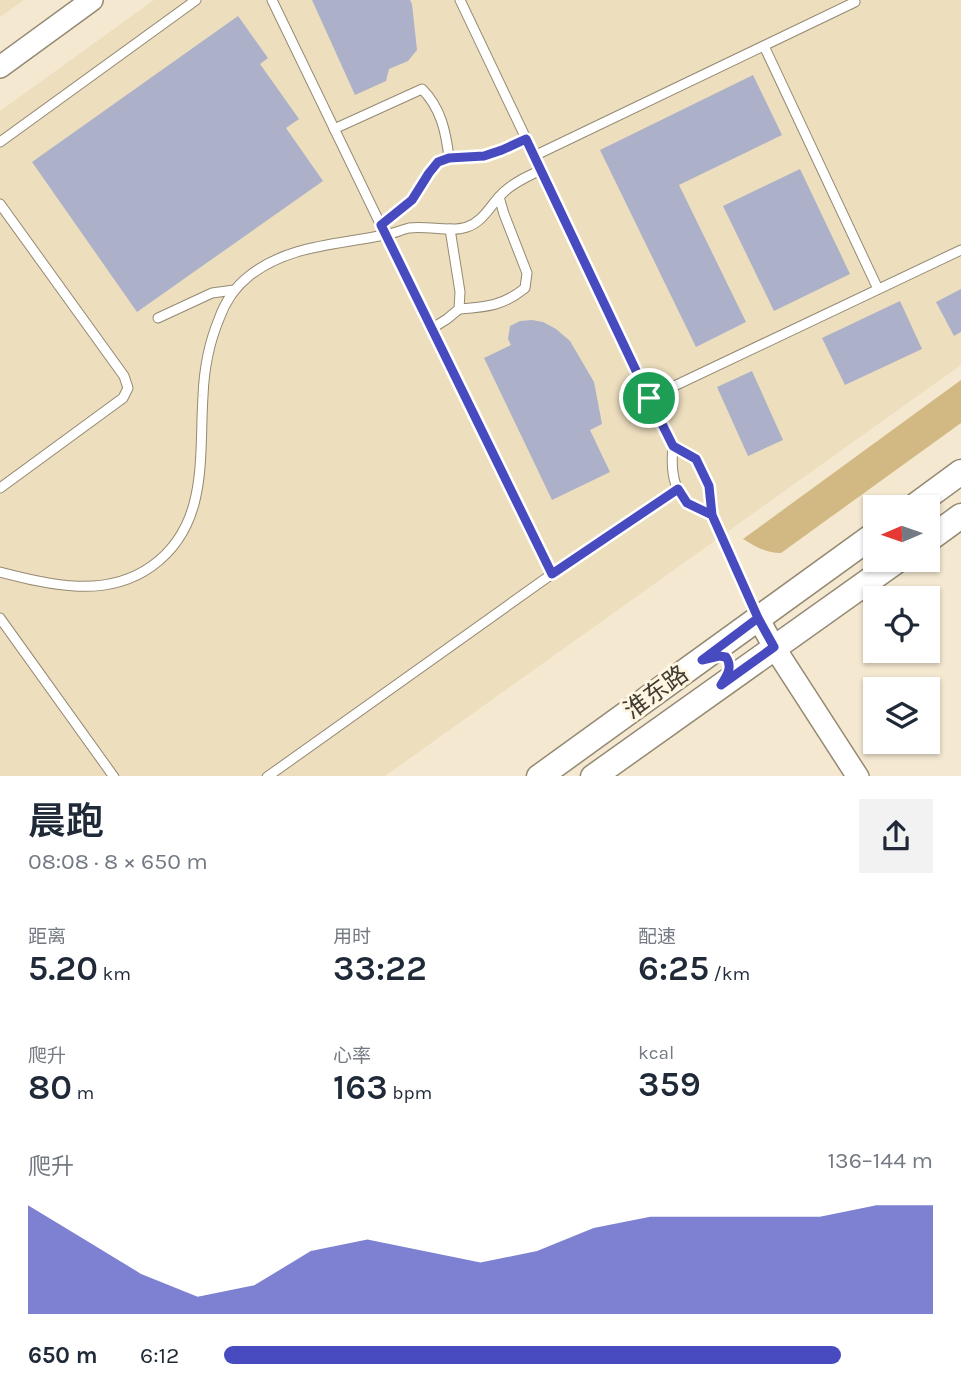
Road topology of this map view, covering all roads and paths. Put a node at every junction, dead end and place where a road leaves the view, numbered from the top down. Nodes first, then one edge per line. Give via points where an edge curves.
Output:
1 (93, 0) edge
2 (196, 0) edge
3 (271, 0) edge
4 (460, 0) edge
5 (855, 2) dead end
6 (764, 46) junction
7 (0, 67) edge
8 (334, 129) junction
9 (526, 139) junction
10 (0, 142) edge
11 (534, 156) junction
12 (449, 158) junction
13 (541, 170) junction
14 (499, 197) junction
15 (0, 204) edge
16 (381, 225) junction
17 (450, 229) junction
18 (385, 235) junction
19 (961, 250) edge
20 (878, 289) junction
21 (234, 290) junction
22 (458, 309) junction
23 (158, 318) dead end
24 (431, 329) junction
25 (649, 398) junction
26 (673, 446) junction
27 (961, 472) edge
28 (0, 488) edge
29 (678, 489) junction
30 (930, 495) edge
31 (712, 515) junction
32 (961, 516) edge
33 (940, 531) edge
34 (863, 543) edge
35 (0, 572) edge
36 (881, 572) edge
37 (552, 574) junction
38 (0, 618) edge
39 (758, 618) junction
40 (774, 647) junction
41 (702, 660) junction
42 (721, 685) junction
43 (114, 776) edge
44 (267, 776) edge
45 (539, 776) edge
46 (593, 776) edge
47 (858, 776) edge

1 - 7 street
2 - 10 lane
3 - 8 lane
4 - 9 lane
5 - 6 lane
6 - 11 lane
6 - 20 lane
8 - 12 lane via 422,89 432,99 446,132
8 - 16 lane
9 - 11 lane
9 - 12 lane via 484,156
11 - 13 lane
12 - 16 lane via 438,162 412,200
13 - 14 lane
13 - 25 lane
14 - 17 lane via 476,222
14 - 22 lane via 527,273 525,288 496,305
15 - 28 lane via 124,376 128,388 123,398
16 - 18 lane
17 - 18 lane via 409,229
17 - 22 lane via 460,292
18 - 21 lane via 289,254
18 - 24 lane
19 - 20 lane
20 - 25 lane
21 - 23 lane via 212,293
21 - 35 lane via 208,354 197,496 182,532 163,559 126,580 97,587 60,586
22 - 24 lane
24 - 37 lane
25 - 26 lane
26 - 29 lane via 671,467
26 - 31 lane via 696,459 709,486
27 - 30 main road
29 - 31 lane via 687,503
29 - 37 lane
31 - 39 lane
32 - 33 main road
34 - 39 main road, 淮东路
36 - 40 main road, 淮东路
37 - 44 lane
38 - 43 lane
39 - 40 street
39 - 41 main road, 淮东路
40 - 42 main road, 淮东路
40 - 47 street
41 - 42 main road via 726,657 729,670
41 - 45 main road, 淮东路
42 - 46 main road, 淮东路

